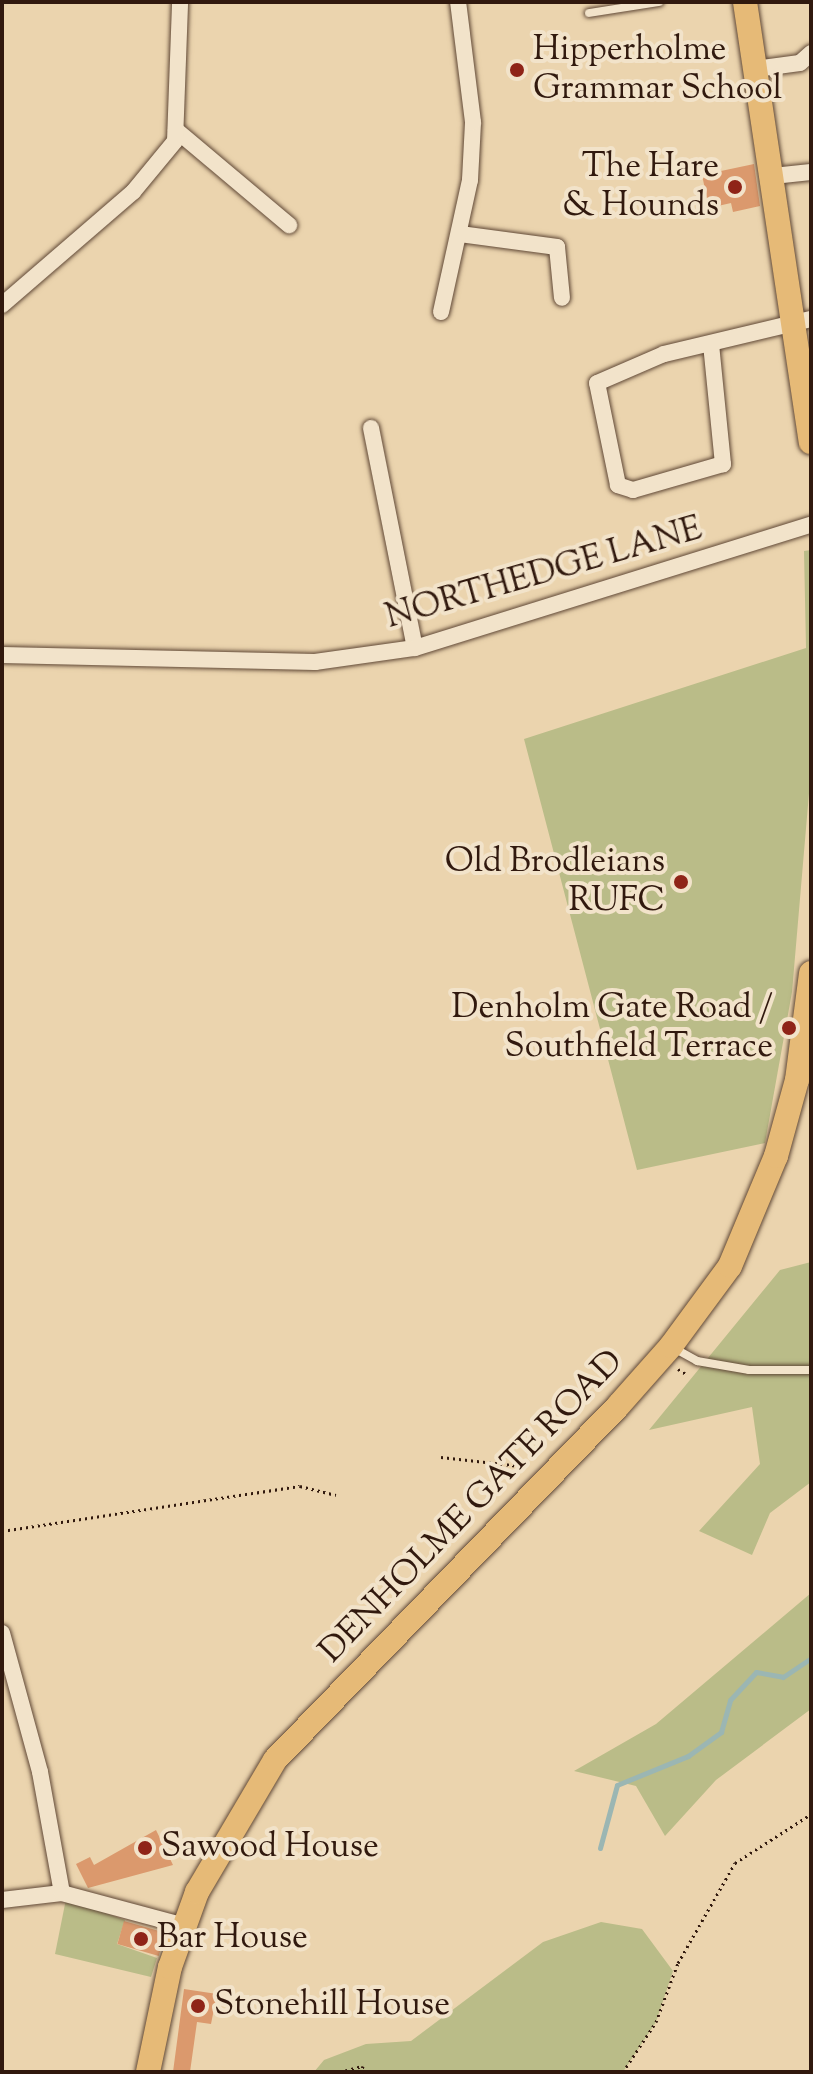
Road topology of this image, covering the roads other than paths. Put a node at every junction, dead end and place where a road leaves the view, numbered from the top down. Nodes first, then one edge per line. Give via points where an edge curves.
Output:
1 (180, 2) edge
2 (458, 2) edge
3 (659, 2) edge
4 (745, 2) edge
5 (589, 13) dead end
6 (811, 53) edge
7 (755, 69) junction
8 (176, 130) junction
9 (811, 172) edge
10 (773, 176) junction
11 (289, 225) dead end
12 (460, 234) junction
13 (562, 298) dead end
14 (2, 305) edge
15 (441, 312) dead end
16 (804, 321) edge
17 (711, 344) junction
18 (371, 428) dead end
19 (811, 442) edge
20 (811, 525) edge
21 (415, 648) junction
22 (2, 655) edge
23 (811, 973) edge
24 (807, 1046) edge
25 (804, 1085) edge
26 (671, 1346) junction
27 (811, 1370) edge
28 (2, 1633) edge
29 (62, 1893) junction
30 (2, 1900) edge
31 (185, 1926) junction
32 (148, 2072) edge

1 - 8 street
2 - 12 street via 473,122
3 - 5 lane
4 - 7 main road
6 - 7 street via 800,63
7 - 10 main road
8 - 11 street
8 - 14 street via 175,141 133,192
9 - 10 street
10 - 16 main road
12 - 13 street via 557,247
12 - 15 street
16 - 17 street
16 - 19 main road
17 - 17 street via 723,464 633,490 618,485 597,383 664,354
18 - 21 street
20 - 21 street, NORTHEDGE LANE
21 - 22 street, NORTHEDGE LANE via 315,662
23 - 24 main road, DENHOLME GATE ROAD
24 - 25 main road, DENHOLME GATE ROAD
25 - 26 main road, DENHOLME GATE ROAD via 730,1266
26 - 27 lane via 697,1361 749,1370
26 - 31 main road, DENHOLME GATE ROAD via 275,1760 197,1892
28 - 29 street via 40,1772
29 - 30 street
29 - 31 street
31 - 32 main road, DENHOLME GATE ROAD via 170,1967

